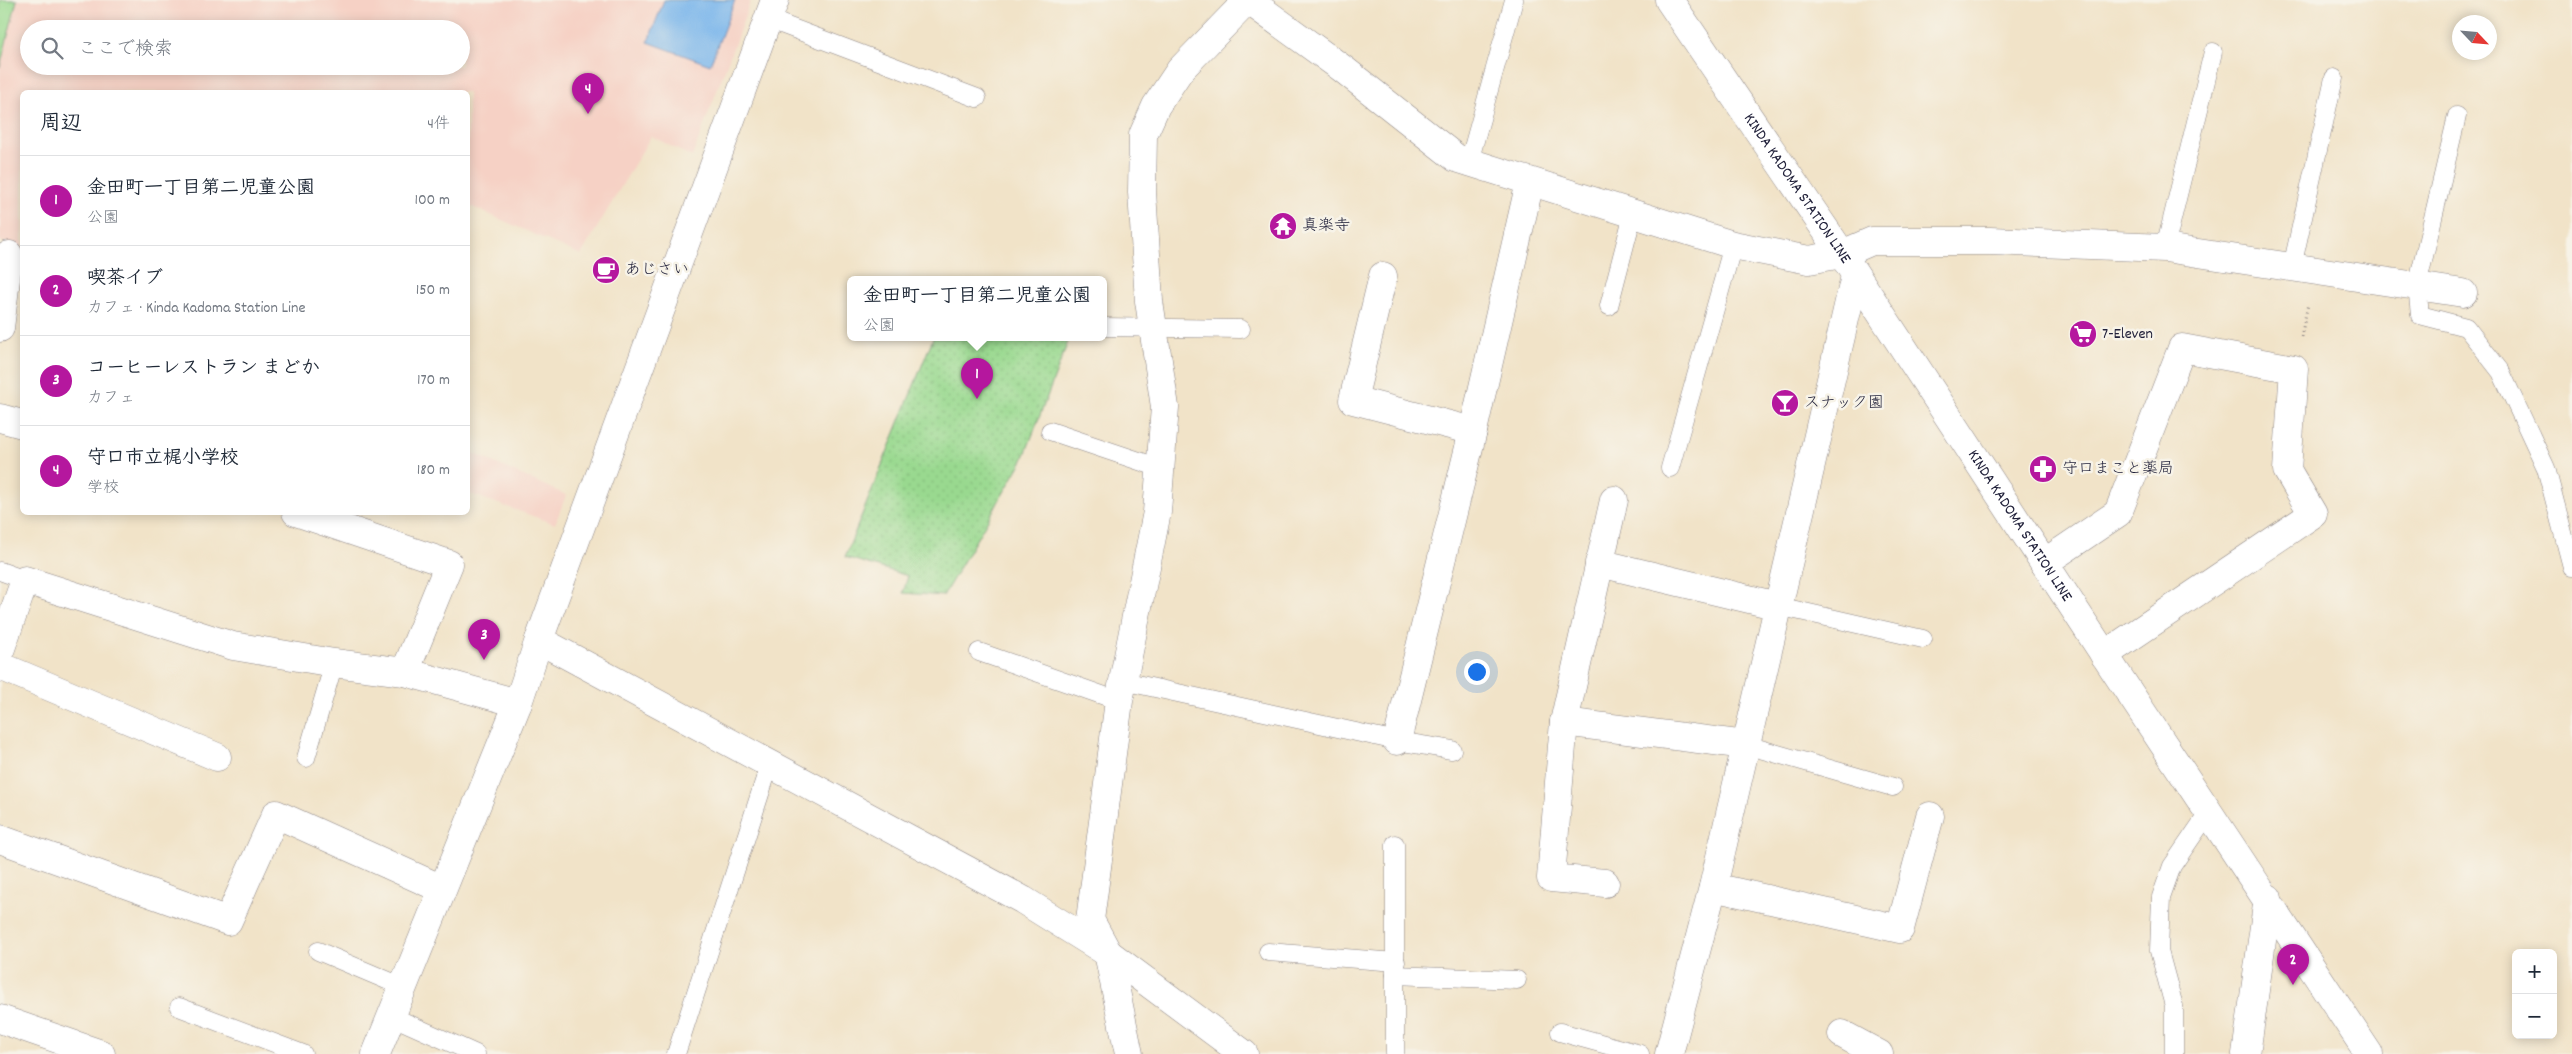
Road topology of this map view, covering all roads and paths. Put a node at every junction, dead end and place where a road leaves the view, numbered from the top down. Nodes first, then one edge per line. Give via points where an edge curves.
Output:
1 (1248, 0) edge
2 (1514, 0) edge
3 (1669, 0) edge
4 (771, 10) edge
5 (2213, 52) dead end
6 (2334, 78) dead end
7 (977, 98) dead end
8 (2457, 116) dead end
9 (1469, 162) junction
10 (1530, 182) junction
11 (1633, 214) junction
12 (1733, 245) junction
13 (2164, 248) junction
14 (9, 255) dead end
15 (1849, 265) junction
16 (2304, 269) junction
17 (1383, 276) dead end
18 (2417, 286) junction
19 (2463, 293) dead end
20 (1609, 306) dead end
21 (1107, 327) edge
22 (0, 328) edge
23 (1153, 328) junction
24 (1241, 329) dead end
25 (2294, 369) junction
26 (0, 418) edge
27 (20, 423) edge
28 (1050, 431) dead end
29 (1473, 431) junction
30 (1160, 468) junction
31 (1670, 468) dead end
32 (1614, 500) dead end
33 (305, 515) edge
34 (1599, 563) junction
35 (2044, 563) junction
36 (2572, 567) edge
37 (12, 575) edge
38 (1778, 606) junction
39 (1922, 639) dead end
40 (539, 640) junction
41 (0, 651) edge
42 (979, 652) dead end
43 (2104, 655) junction
44 (334, 663) junction
45 (0, 666) edge
46 (405, 672) junction
47 (1121, 691) junction
48 (518, 703) junction
49 (1564, 722) junction
50 (1397, 742) junction
51 (1746, 746) junction
52 (1452, 750) dead end
53 (217, 757) dead end
54 (306, 758) dead end
55 (770, 763) junction
56 (1893, 787) dead end
57 (2209, 812) junction
58 (1930, 816) dead end
59 (0, 839) edge
60 (1395, 844) dead end
61 (1605, 883) dead end
62 (1713, 887) junction
63 (442, 889) junction
64 (2268, 898) junction
65 (318, 951) dead end
66 (1268, 952) dead end
67 (1108, 953) junction
68 (1395, 968) junction
69 (1517, 980) dead end
70 (403, 987) junction
71 (179, 1007) dead end
72 (391, 1016) junction
73 (0, 1019) edge
74 (1560, 1032) dead end
75 (1842, 1034) dead end
76 (101, 1054) edge
77 (303, 1054) edge
78 (376, 1054) edge
79 (476, 1054) edge
80 (676, 1054) edge
81 (1129, 1054) edge
82 (1244, 1054) edge
83 (1396, 1054) edge
84 (1640, 1054) edge
85 (1669, 1054) edge
86 (1879, 1054) edge
87 (2174, 1054) edge
88 (2246, 1054) edge
89 (2370, 1054) edge

1 - 9 street via 1343,69 1456,158
1 - 23 street via 1180,70 1156,106 1143,135 1142,192 1148,301
2 - 9 lane
3 - 15 street, KINDA KADOMA STATION LINE
4 - 7 lane
4 - 40 street
5 - 13 lane
6 - 16 lane
8 - 18 lane
9 - 10 street
10 - 11 street
10 - 29 street
11 - 12 street
11 - 20 lane
12 - 15 street
12 - 31 lane
13 - 15 street via 1990,241 1872,241
13 - 16 street
14 - 22 street
15 - 35 street, KINDA KADOMA STATION LINE
15 - 38 street
16 - 18 street
16 - 25 path
17 - 29 street via 1353,400
18 - 19 street
18 - 36 lane via 2420,315 2466,326 2501,372 2546,468
21 - 23 lane
23 - 24 lane
23 - 30 street via 1165,407
25 - 35 street via 2182,348 2118,513
25 - 43 street via 2286,470 2312,514
26 - 27 street
28 - 30 lane
29 - 50 street
30 - 47 street via 1157,512
32 - 34 street
33 - 46 street via 449,564
34 - 38 street
34 - 49 street
35 - 43 street, KINDA KADOMA STATION LINE
37 - 41 street
37 - 44 street via 233,646
38 - 39 lane
38 - 51 street
40 - 48 street
40 - 55 street
42 - 47 lane
43 - 57 street, KINDA KADOMA STATION LINE
44 - 46 street
44 - 54 lane
45 - 53 street
46 - 48 street
47 - 50 lane
47 - 67 street via 1090,920
48 - 63 street
49 - 51 street
49 - 61 street via 1551,878
50 - 52 lane
51 - 56 lane
51 - 62 street
55 - 67 street via 1023,900
55 - 80 lane
57 - 64 street, KINDA KADOMA STATION LINE
57 - 87 lane via 2172,866 2161,897 2159,951 2174,1006
58 - 62 street via 1900,930
59 - 63 street via 228,921 276,814
60 - 68 lane
62 - 85 street
63 - 70 street
64 - 88 street
64 - 89 street, KINDA KADOMA STATION LINE
65 - 70 lane
66 - 68 lane
67 - 81 street
67 - 82 street
68 - 69 lane
68 - 83 lane
70 - 72 street
71 - 77 lane
72 - 78 street
72 - 79 lane
73 - 76 street
74 - 84 lane
75 - 86 street

